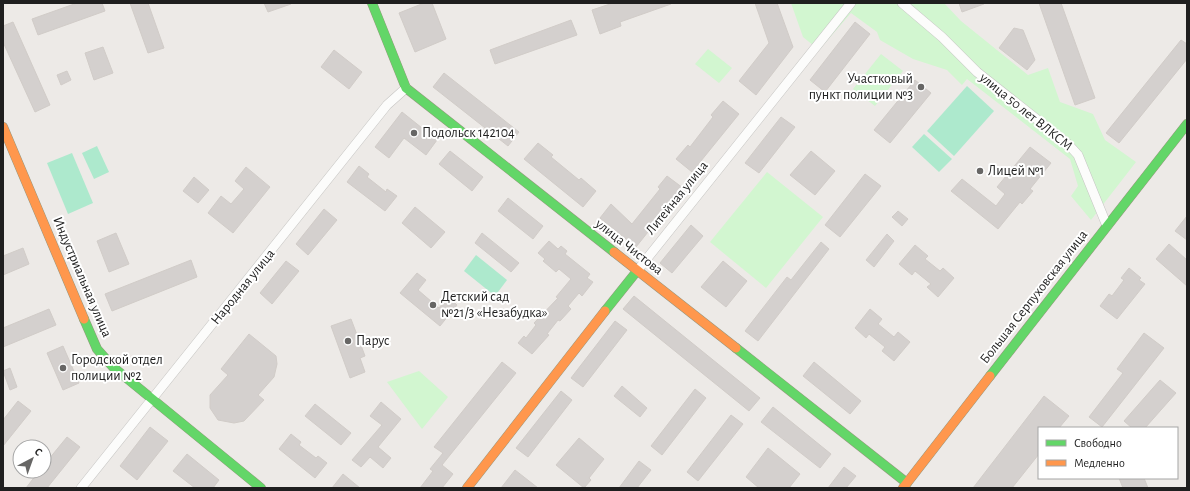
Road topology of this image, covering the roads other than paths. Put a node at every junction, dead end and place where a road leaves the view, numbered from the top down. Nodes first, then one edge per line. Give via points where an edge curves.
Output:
1 (372, 3) edge
2 (851, 3) edge
3 (902, 3) edge
4 (406, 88) junction
5 (1187, 124) edge
6 (3, 128) edge
7 (1107, 226) junction
8 (637, 271) junction
9 (152, 400) junction
10 (905, 486) edge
11 (81, 488) edge
12 (261, 488) edge
13 (467, 488) edge

1 - 4 street, улица Чистова
2 - 8 street, Литейная улица
3 - 7 street, улица 50 лет ВЛКСМ via 942,37 971,67 1068,144 1078,155
4 - 8 street, улица Чистова
4 - 9 street, Народная улица via 387,105
5 - 7 street, Большая Серпуховская улица
6 - 9 street, Индустриальная улица via 97,349 113,368
7 - 10 street, Большая Серпуховская улица
8 - 10 street, улица Чистова
8 - 13 street, Литейная улица
9 - 11 street, Народная улица
9 - 12 street, Индустриальная улица

